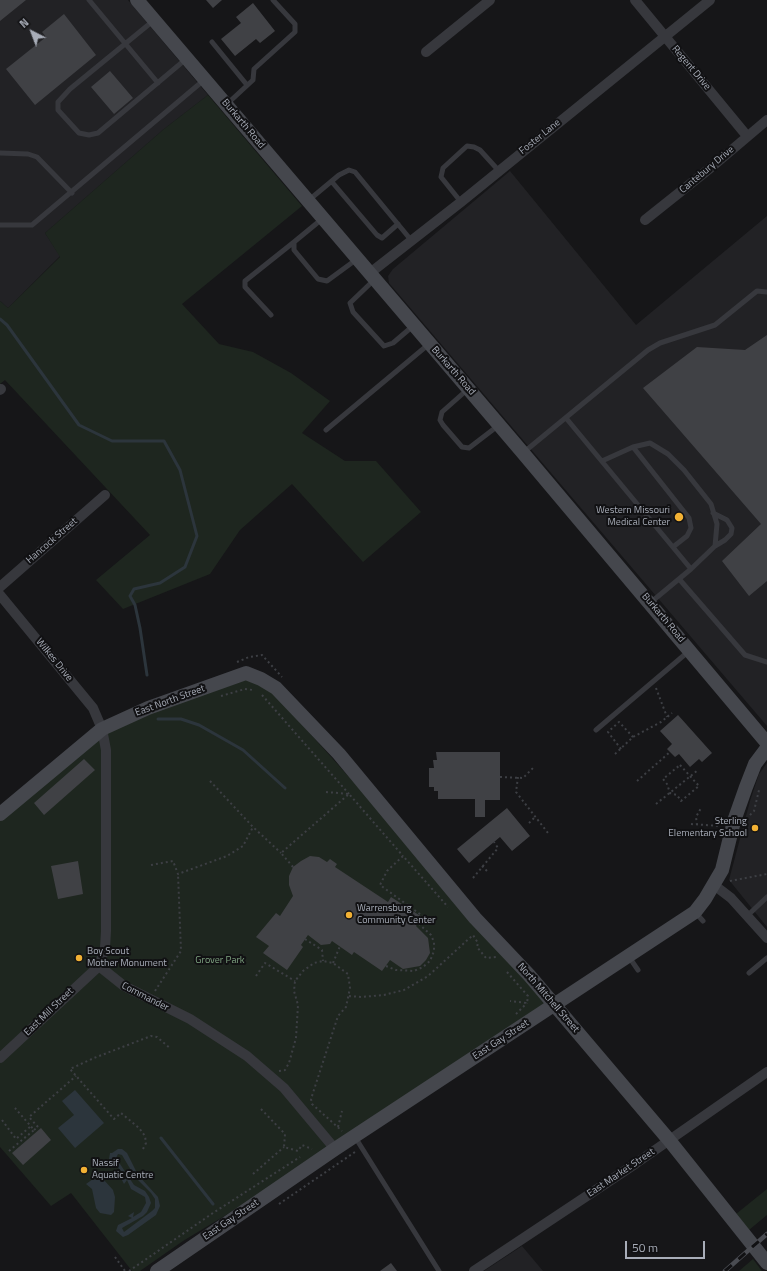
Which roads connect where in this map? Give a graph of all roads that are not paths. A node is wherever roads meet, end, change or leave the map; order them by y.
1 (90, 0) edge
2 (137, 0) edge
3 (273, 0) edge
4 (490, 0) edge
5 (635, 0) edge
6 (710, 0) edge
7 (154, 20) junction
8 (664, 36) junction
9 (212, 42) dead end
10 (125, 44) junction
11 (426, 52) dead end
12 (187, 59) junction
13 (205, 80) junction
14 (158, 83) junction
15 (247, 85) junction
16 (226, 105) junction
17 (767, 120) edge
18 (747, 136) junction
19 (0, 153) edge
20 (499, 171) junction
21 (332, 182) junction
22 (72, 193) junction
23 (308, 201) junction
24 (461, 202) junction
25 (323, 218) junction
26 (645, 220) dead end
27 (398, 224) junction
28 (0, 225) edge
29 (411, 240) junction
30 (294, 242) junction
31 (357, 259) junction
32 (372, 276) junction
33 (767, 292) edge
34 (271, 315) dead end
35 (414, 325) junction
36 (430, 343) junction
37 (468, 389) junction
38 (566, 418) junction
39 (500, 425) junction
40 (326, 430) dead end
41 (632, 447) junction
42 (523, 453) junction
43 (602, 461) junction
44 (105, 495) dead end
45 (713, 512) junction
46 (715, 546) junction
47 (673, 547) junction
48 (691, 569) junction
49 (680, 580) junction
50 (0, 587) edge
51 (0, 596) edge
52 (650, 603) junction
53 (690, 650) junction
54 (767, 662) edge
55 (102, 729) junction
56 (596, 730) dead end
57 (767, 743) edge
58 (767, 748) edge
59 (339, 754) joint
60 (0, 814) edge
61 (714, 885) junction
62 (767, 897) edge
63 (747, 916) junction
64 (767, 938) edge
65 (628, 956) junction
66 (767, 958) edge
67 (98, 966) junction
68 (638, 970) dead end
69 (749, 972) dead end
70 (554, 1005) junction
71 (0, 1058) edge
72 (767, 1072) edge
73 (355, 1136) junction
74 (669, 1140) junction
75 (335, 1149) junction
76 (767, 1263) edge
77 (157, 1271) edge
78 (440, 1271) edge
79 (474, 1271) edge

1 - 10 lane
2 - 7 main road, Burkarth Road
3 - 15 lane
4 - 11 street
5 - 8 street, Regent Drive
6 - 8 street, Foster Lane
7 - 10 lane
7 - 12 main road, Burkarth Road
8 - 18 street, Regent Drive
8 - 20 street, Foster Lane
9 - 15 lane
10 - 14 lane
10 - 14 lane
12 - 13 main road, Burkarth Road
12 - 14 lane
13 - 16 main road, Burkarth Road
13 - 22 lane
15 - 16 lane
16 - 23 main road, Burkarth Road
17 - 18 street, Cantebury Drive
18 - 26 street, Cantebury Drive
19 - 22 lane
20 - 24 street, Foster Lane
20 - 24 lane
21 - 23 lane
21 - 27 lane
21 - 27 lane
22 - 28 lane
23 - 25 main road, Burkarth Road
24 - 29 street, Foster Lane
25 - 30 lane
25 - 31 main road, Burkarth Road
27 - 29 lane
29 - 32 street, Foster Lane
30 - 31 lane
30 - 34 lane
31 - 32 main road, Burkarth Road
32 - 35 main road, Burkarth Road
32 - 35 lane
33 - 38 lane
35 - 36 main road, Burkarth Road
36 - 37 main road, Burkarth Road
36 - 40 lane
37 - 39 main road, Burkarth Road
37 - 39 lane
38 - 42 lane
38 - 43 lane
39 - 42 main road, Burkarth Road
41 - 43 lane
41 - 45 lane
41 - 47 lane
42 - 52 main road, Burkarth Road
43 - 47 lane
44 - 50 street, Hancock Street
45 - 46 lane
45 - 46 lane
46 - 48 lane
47 - 48 lane
48 - 49 lane
49 - 52 lane
49 - 54 lane
51 - 55 street, Wilkes Drive
52 - 53 main road, Burkarth Road
53 - 56 lane
53 - 57 main road, Burkarth Road
55 - 59 main road, East North Street
55 - 60 main road, East North Street
55 - 67 street
58 - 61 main road, East Gay Street
59 - 70 main road, North Mitchell Street
61 - 63 street
61 - 65 main road, East Gay Street
62 - 63 lane
63 - 64 street
65 - 68 lane
65 - 70 main road, East Gay Street
66 - 69 lane
67 - 71 street, East Mill Street
67 - 75 street, Commander
70 - 73 main road, East Gay Street
70 - 74 main road, North Mitchell Street
72 - 74 street, East Market Street
73 - 75 main road, East Gay Street
73 - 78 lane
74 - 76 main road, North Mitchell Street
74 - 79 street, East Market Street
75 - 77 main road, East Gay Street

